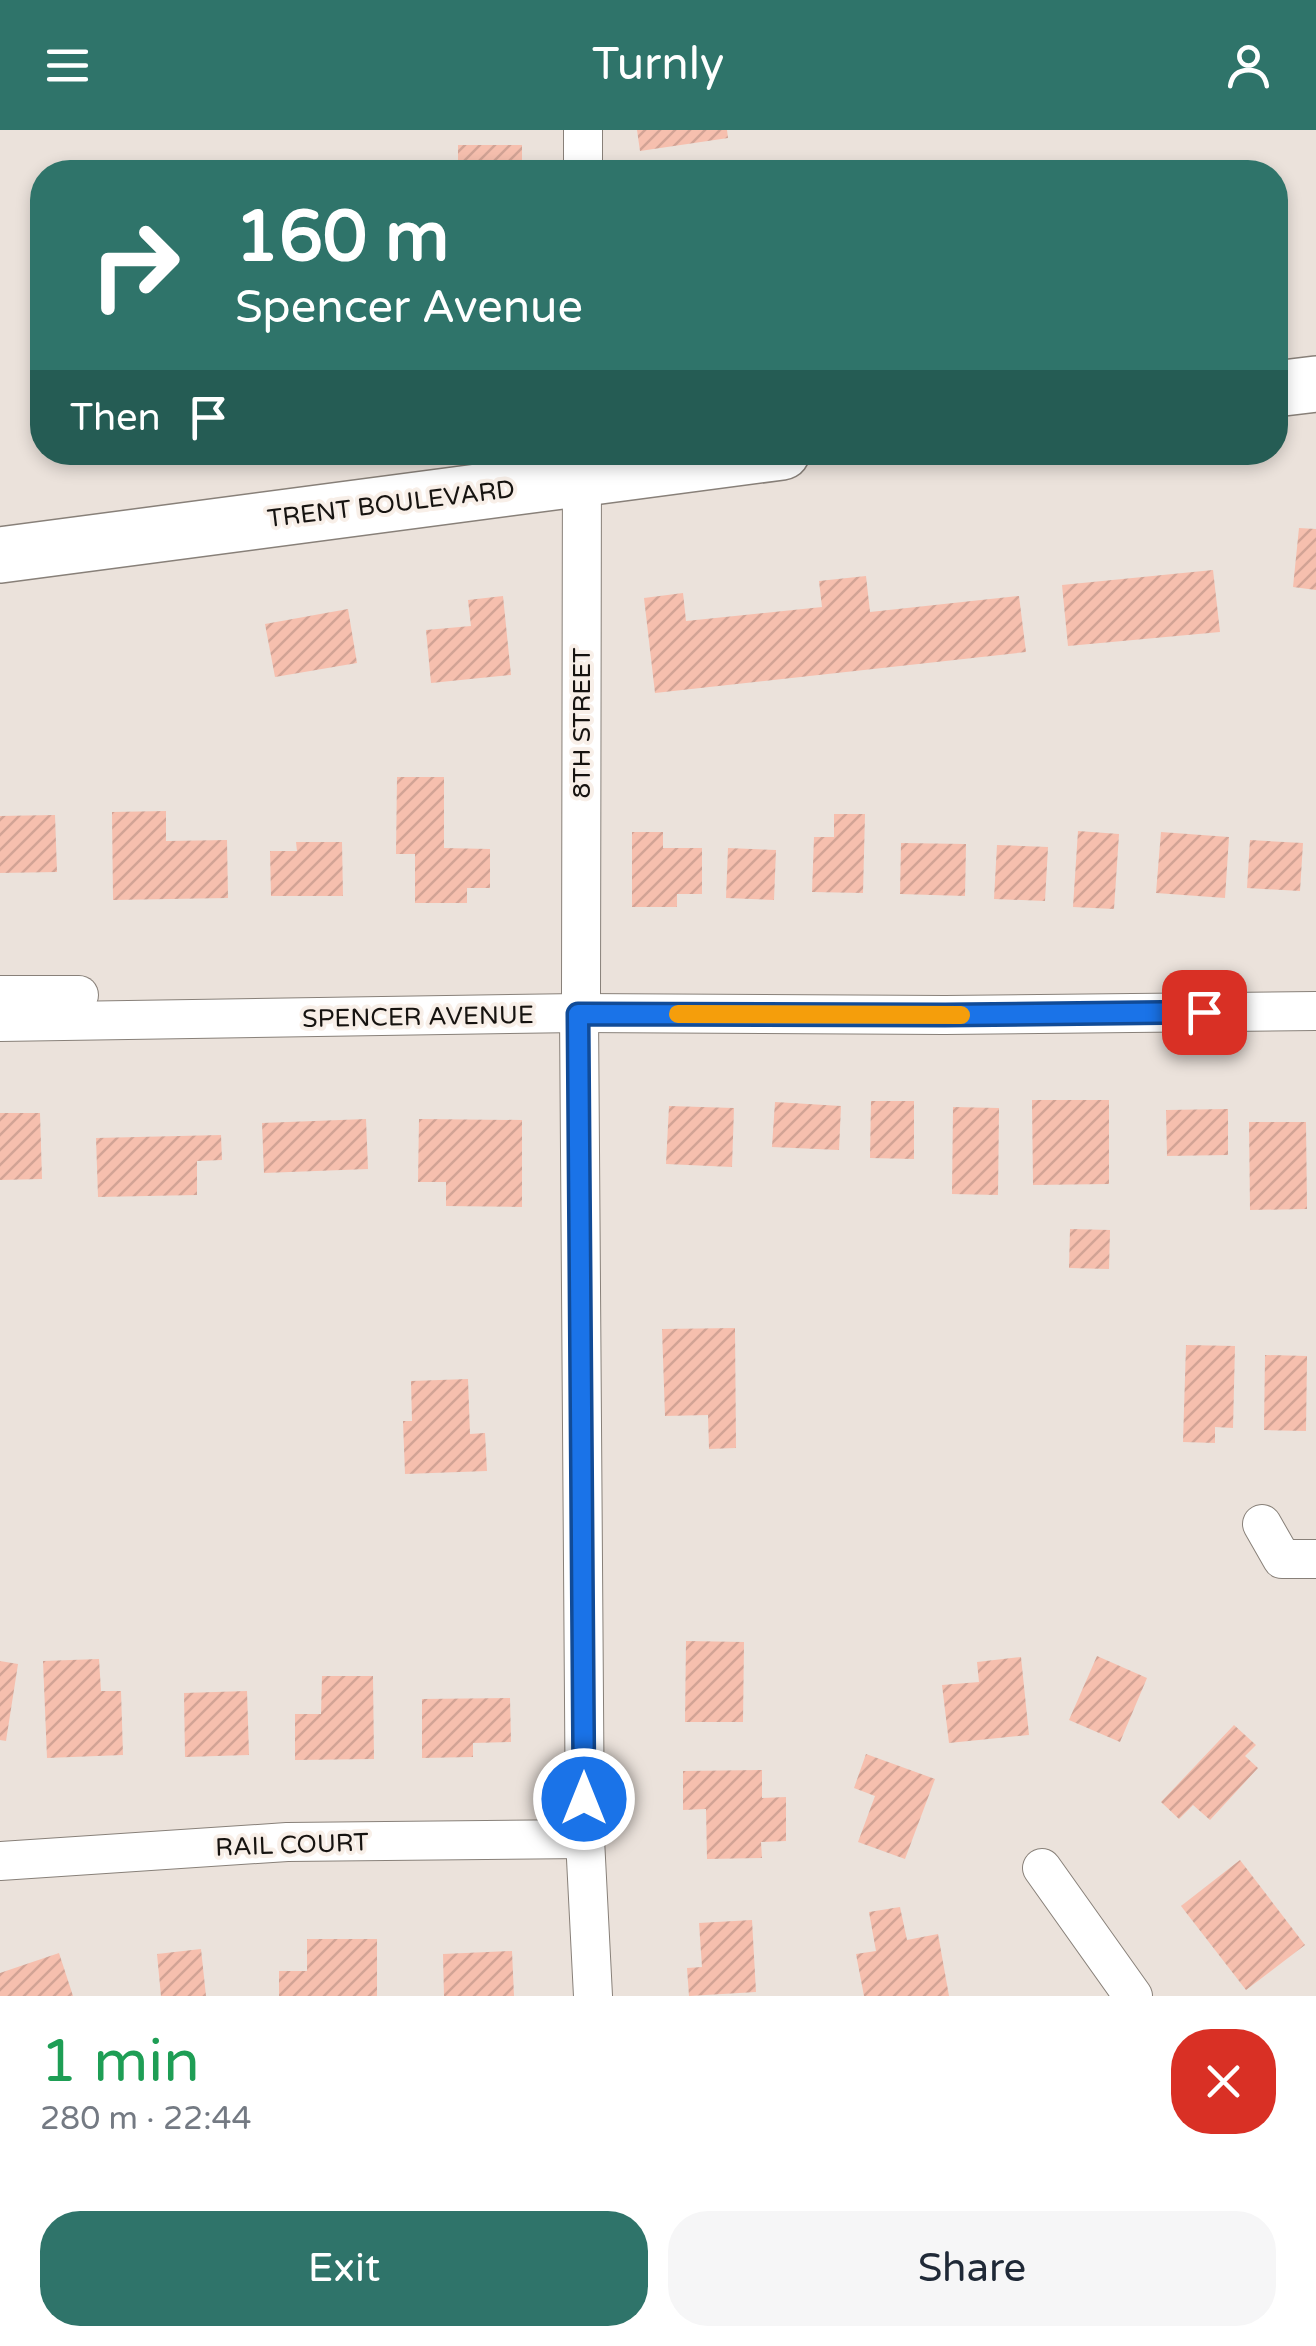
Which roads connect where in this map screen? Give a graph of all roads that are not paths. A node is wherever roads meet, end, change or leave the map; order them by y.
1 (583, 130) edge
2 (583, 160) edge
3 (1316, 384) edge
4 (1288, 387) edge
5 (1316, 409) edge
6 (1288, 410) edge
7 (582, 466) edge
8 (0, 555) edge
9 (1316, 992) edge
10 (0, 996) edge
11 (580, 1004) junction
12 (1316, 1011) edge
13 (0, 1022) edge
14 (1262, 1524) dead end
15 (1316, 1559) edge
16 (585, 1838) junction
17 (0, 1861) edge
18 (1042, 1868) dead end
19 (593, 1996) edge
20 (1133, 1996) edge

1 - 2 street
3 - 4 street
5 - 6 street
7 - 8 street, TRENT BOULEVARD
7 - 11 street, 8TH STREET
9 - 11 street, SPENCER AVENUE
10 - 11 street, SPENCER AVENUE
11 - 12 street, SPENCER AVENUE
11 - 13 street, SPENCER AVENUE
11 - 16 street, 8TH STREET
14 - 15 street
16 - 17 street, RAIL COURT
16 - 19 street, 8TH STREET
18 - 20 street

